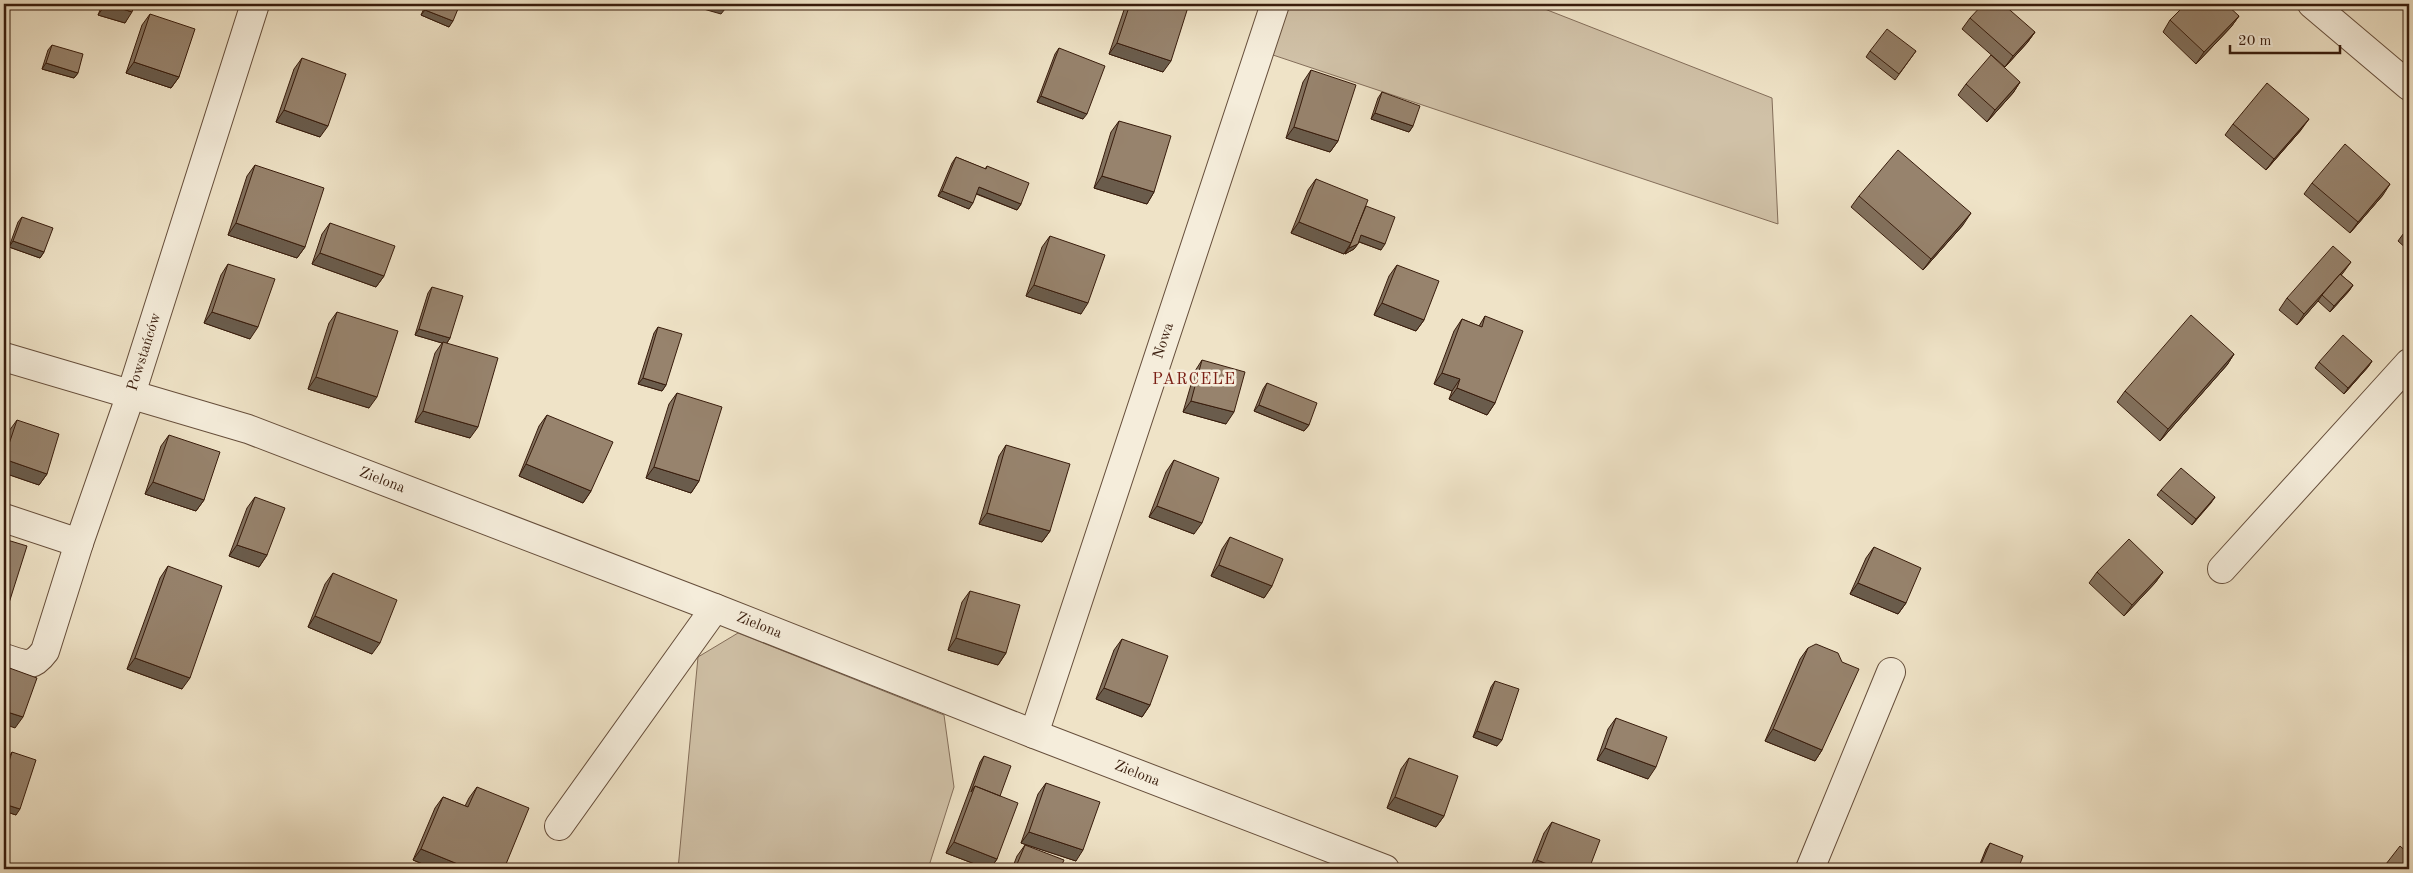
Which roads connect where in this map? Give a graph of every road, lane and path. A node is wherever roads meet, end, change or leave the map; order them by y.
1 (255, 4) edge
2 (1275, 4) edge
3 (2312, 4) edge
4 (2409, 86) edge
5 (4, 357) edge
6 (2409, 363) edge
7 (131, 394) junction
8 (4, 518) edge
9 (79, 543) junction
10 (2222, 568) dead end
11 (715, 608) junction
12 (4, 658) edge
13 (1892, 672) dead end
14 (1034, 734) junction
15 (559, 826) dead end
16 (1385, 869) edge
17 (1810, 869) edge

1 - 7 street, Powstańców
2 - 14 street, Nowa
3 - 4 street
5 - 7 street, Zielona
6 - 10 street
7 - 9 street, Powstańców
7 - 11 street, Zielona
8 - 9 street
9 - 12 street, Powstańców
11 - 14 street, Zielona
11 - 15 street
13 - 17 street
14 - 16 street, Zielona

